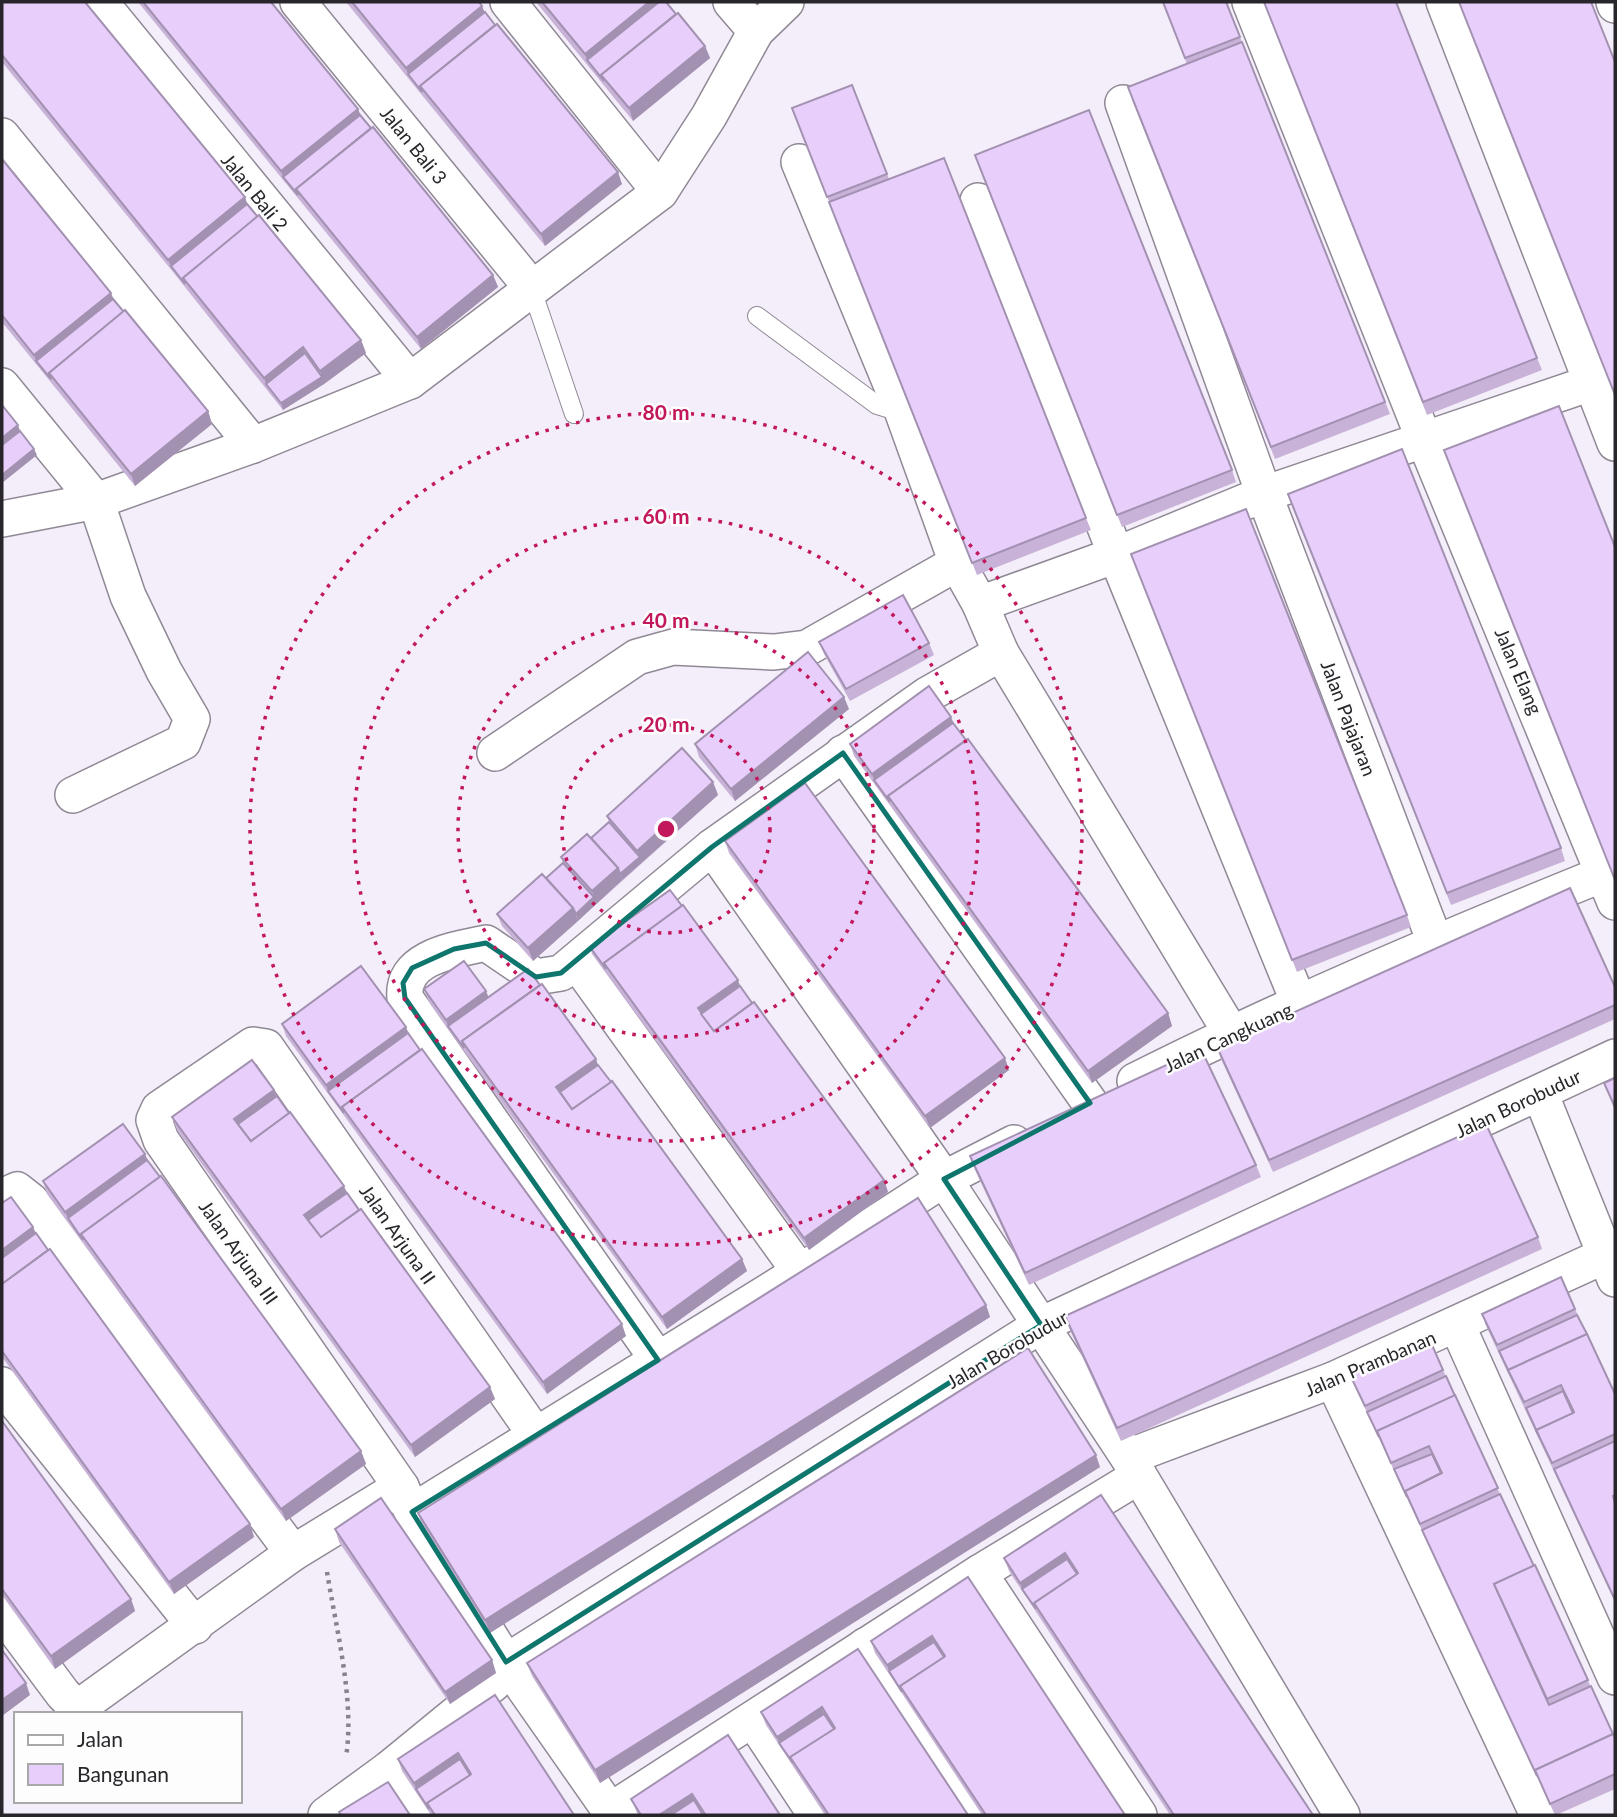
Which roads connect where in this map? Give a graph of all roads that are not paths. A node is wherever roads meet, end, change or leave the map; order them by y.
1 (100, 2) edge
2 (298, 2) edge
3 (508, 2) edge
4 (731, 2) edge
5 (786, 2) edge
6 (1250, 2) edge
7 (1444, 2) edge
8 (756, 31) junction
9 (1123, 103) dead end
10 (2, 135) edge
11 (799, 162) dead end
12 (660, 192) junction
13 (978, 201) dead end
14 (531, 288) junction
15 (757, 316) dead end
16 (410, 381) junction
17 (1591, 383) junction
18 (2, 386) edge
19 (903, 413) junction
20 (574, 414) dead end
21 (1424, 439) junction
22 (1615, 443) edge
23 (253, 445) junction
24 (1264, 494) junction
25 (96, 501) junction
26 (2, 519) edge
27 (1116, 555) junction
28 (957, 563) junction
29 (981, 604) junction
30 (1001, 653) junction
31 (495, 753) dead end
32 (843, 753) junction
33 (73, 794) dead end
34 (712, 847) junction
35 (1609, 888) edge
36 (1435, 942) junction
37 (576, 961) junction
38 (1299, 1003) junction
39 (1231, 1033) junction
40 (253, 1045) joint
41 (1615, 1057) edge
42 (1540, 1093) junction
43 (1065, 1116) junction
44 (944, 1179) junction
45 (2, 1197) edge
46 (1611, 1267) edge
47 (800, 1272) junction
48 (1041, 1325) junction
49 (1457, 1325) junction
50 (658, 1360) junction
51 (1333, 1380) junction
52 (2, 1385) edge
53 (535, 1434) junction
54 (1133, 1466) junction
55 (406, 1499) junction
56 (307, 1545) junction
57 (979, 1573) junction
58 (2, 1612) edge
59 (195, 1626) junction
60 (865, 1646) junction
61 (506, 1662) junction
62 (1615, 1677) edge
63 (754, 1721) junction
64 (389, 1769) junction
65 (612, 1813) edge
66 (326, 1815) edge
67 (419, 1815) edge
68 (816, 1815) edge
69 (978, 1815) edge
70 (1139, 1815) edge
71 (1342, 1815) edge
72 (1538, 1815) edge

1 - 16 street, Jalan Bali 2
2 - 14 street, Jalan Bali 3
3 - 12 street
4 - 8 street
5 - 8 street
6 - 21 street, Jalan Elang
7 - 17 street
8 - 12 street
9 - 24 street, Jalan Pajajaran
10 - 23 street
11 - 19 street
12 - 14 street
13 - 27 street
14 - 16 street
14 - 20 lane
15 - 19 lane
16 - 23 street
17 - 21 street
17 - 22 street
18 - 25 street
19 - 28 street
21 - 24 street
21 - 35 street, Jalan Elang
23 - 25 street
24 - 27 street
24 - 36 street, Jalan Pajajaran
25 - 26 street
25 - 33 street
27 - 29 street
27 - 38 street
28 - 29 street
28 - 31 street
29 - 30 street
30 - 32 street
30 - 39 street
32 - 34 street
32 - 43 street
34 - 37 street
34 - 44 street
35 - 36 street, Jalan Cangkuang
36 - 38 street, Jalan Cangkuang
37 - 47 street
37 - 50 street
38 - 39 street, Jalan Cangkuang
39 - 43 street, Jalan Cangkuang
40 - 53 street, Jalan Arjuna II
40 - 55 street, Jalan Arjuna III
41 - 42 street, Jalan Borobudur
42 - 46 street
42 - 48 street, Jalan Borobudur
43 - 44 street, Jalan Cangkuang
44 - 47 street, Jalan Cangkuang
44 - 48 street
45 - 56 street
46 - 49 street, Jalan Prambanan
47 - 50 street, Jalan Cangkuang
48 - 54 street
48 - 61 street, Jalan Borobudur
49 - 51 street, Jalan Prambanan
49 - 62 street
50 - 53 street, Jalan Cangkuang
51 - 54 street, Jalan Prambanan
51 - 72 street
52 - 59 street
53 - 55 street, Jalan Cangkuang
54 - 57 street, Jalan Prambanan
54 - 71 street
55 - 56 street, Jalan Cangkuang
55 - 61 street
56 - 59 street, Jalan Cangkuang
57 - 60 street, Jalan Prambanan
57 - 70 street
58 - 59 street, Jalan Cangkuang
60 - 63 street, Jalan Prambanan
60 - 69 street
61 - 64 street
61 - 65 street
63 - 65 street, Jalan Prambanan
63 - 68 street
64 - 66 street
64 - 67 street

